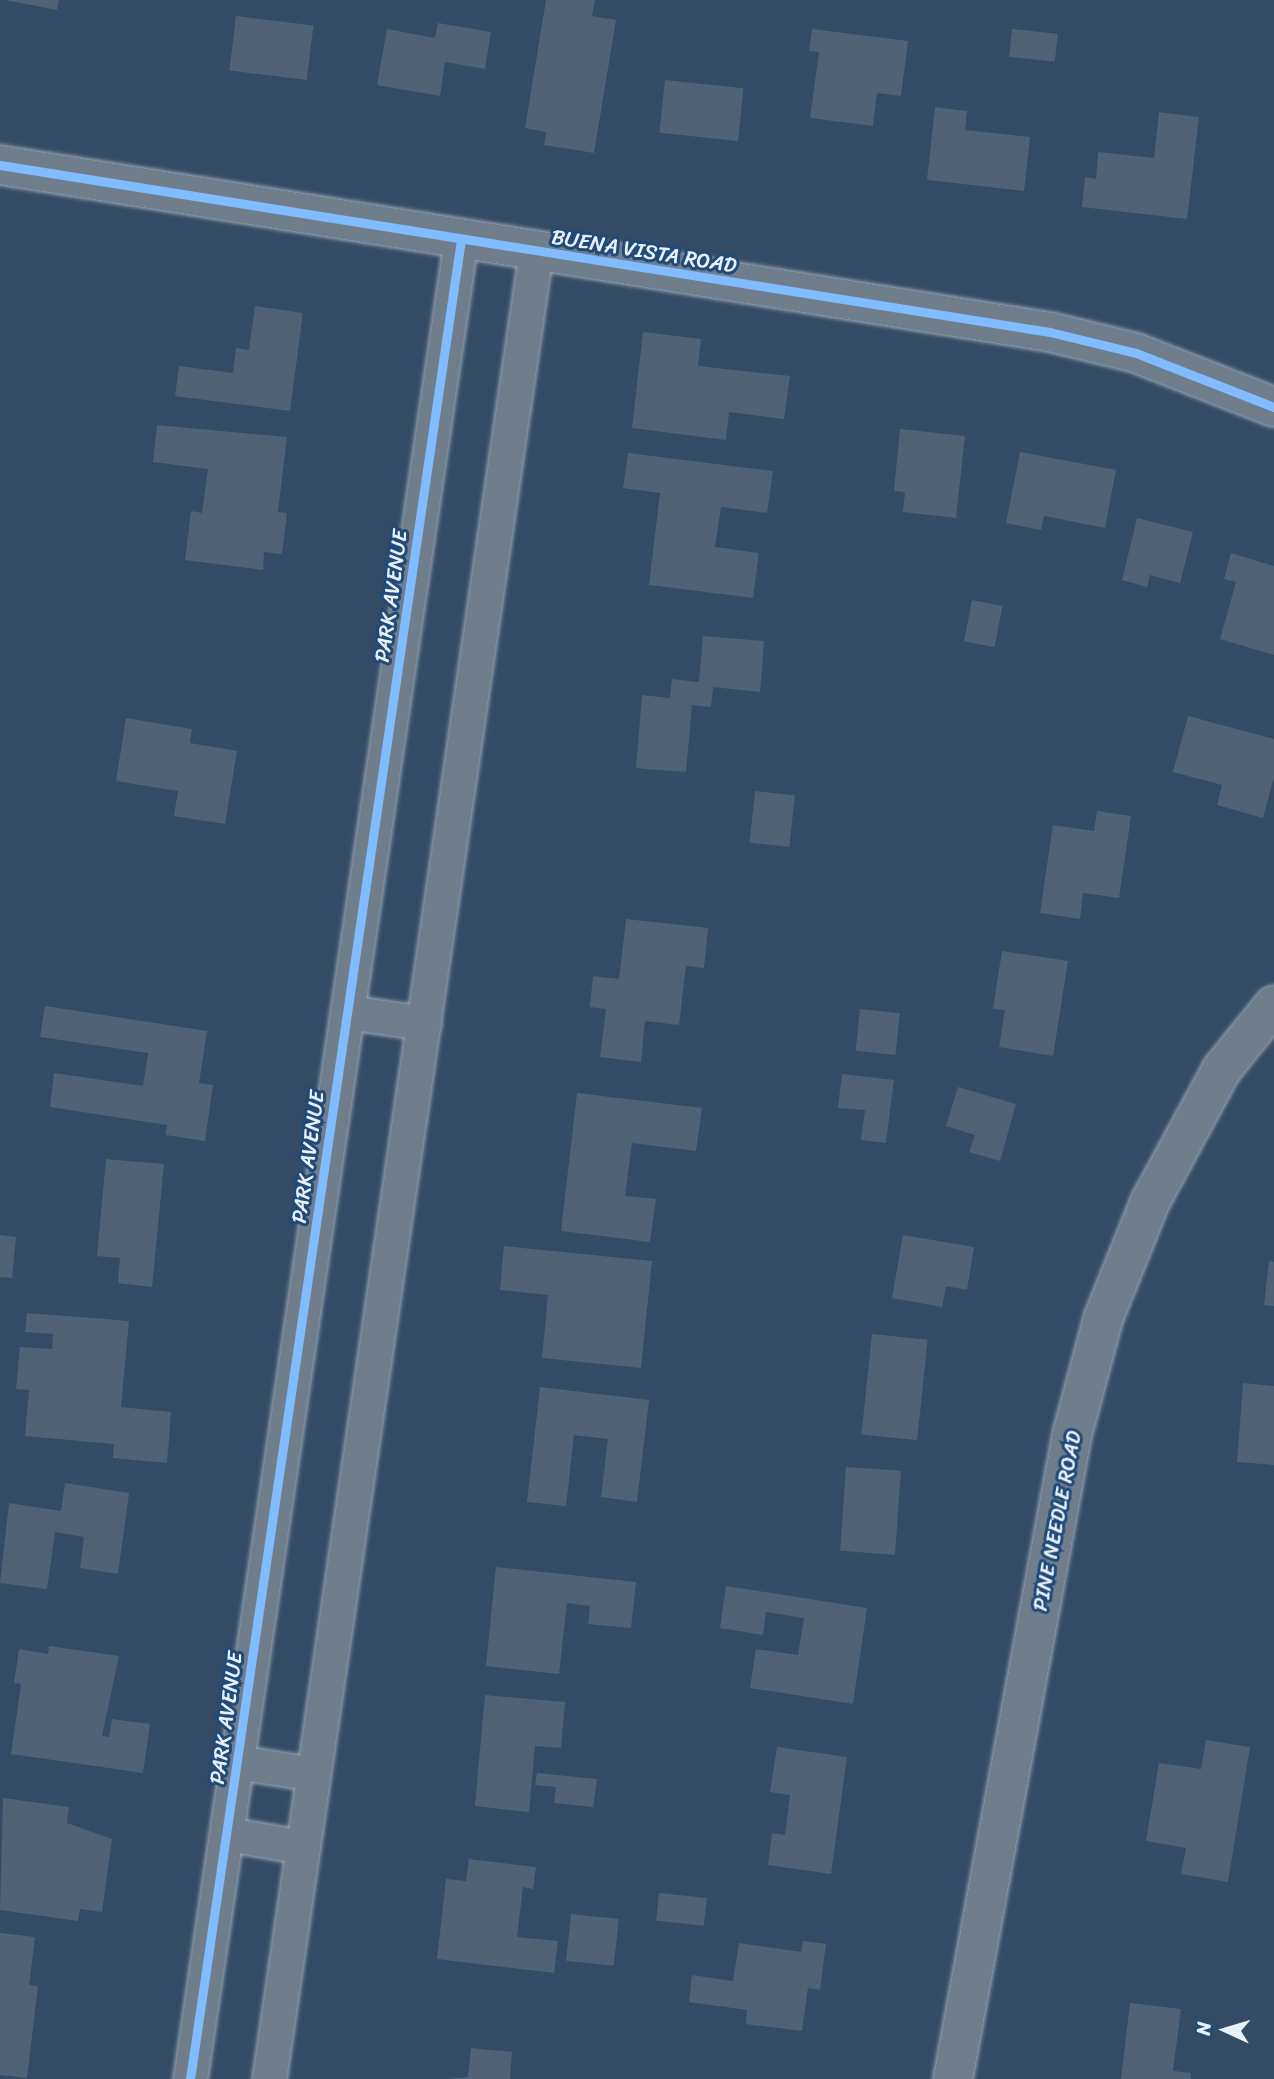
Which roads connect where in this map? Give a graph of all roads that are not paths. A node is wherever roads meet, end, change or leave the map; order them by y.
1 (0, 165) edge
2 (461, 240) junction
3 (536, 252) junction
4 (1274, 407) edge
5 (1274, 1005) edge
6 (347, 1012) junction
7 (424, 1023) junction
8 (237, 1762) junction
9 (313, 1774) junction
10 (227, 1834) junction
11 (303, 1847) junction
12 (190, 2079) edge
13 (269, 2079) edge
14 (953, 2079) edge

1 - 2 street, BUENA VISTA ROAD
2 - 3 street, BUENA VISTA ROAD
2 - 6 street, PARK AVENUE
3 - 4 street, BUENA VISTA ROAD
3 - 7 street
5 - 14 street, PINE NEEDLE ROAD
6 - 7 street
6 - 8 street, PARK AVENUE
7 - 9 street
8 - 9 street, PARK AVENUE
8 - 10 street, PARK AVENUE
9 - 11 street
10 - 11 street
10 - 12 street, PARK AVENUE
11 - 13 street

